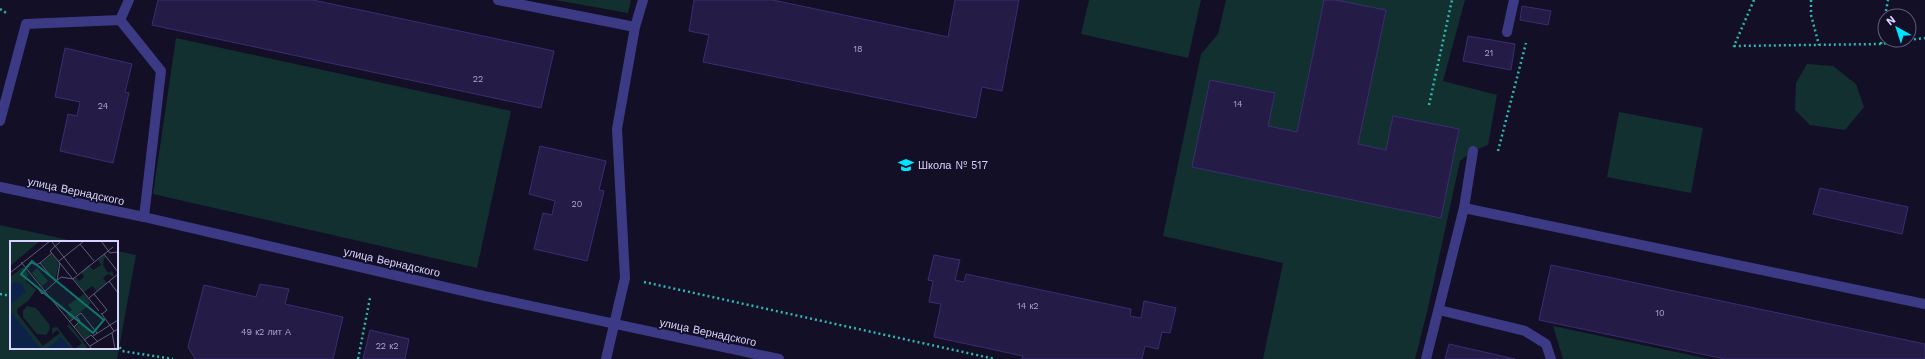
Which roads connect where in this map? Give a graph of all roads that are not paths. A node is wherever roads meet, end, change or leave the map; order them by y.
1 (129, 0) edge
2 (498, 0) edge
3 (643, 0) edge
4 (1514, 0) edge
5 (120, 20) junction
6 (635, 27) junction
7 (1508, 32) road end
8 (0, 121) edge
9 (1473, 151) dead end
10 (0, 187) edge
11 (1464, 208) junction
12 (144, 217) junction
13 (1925, 304) edge
14 (1439, 310) junction
15 (613, 323) junction
16 (606, 359) edge
17 (779, 359) edge
18 (1426, 359) edge
19 (1551, 359) edge

1 - 5 street
2 - 6 street
3 - 6 street
4 - 7 street
5 - 8 street
5 - 12 street
6 - 15 street
9 - 11 street
10 - 12 street, улица Вернадского
11 - 13 street
11 - 14 street
12 - 15 street, улица Вернадского
14 - 18 street
14 - 19 street
15 - 16 street
15 - 17 street, улица Вернадского

